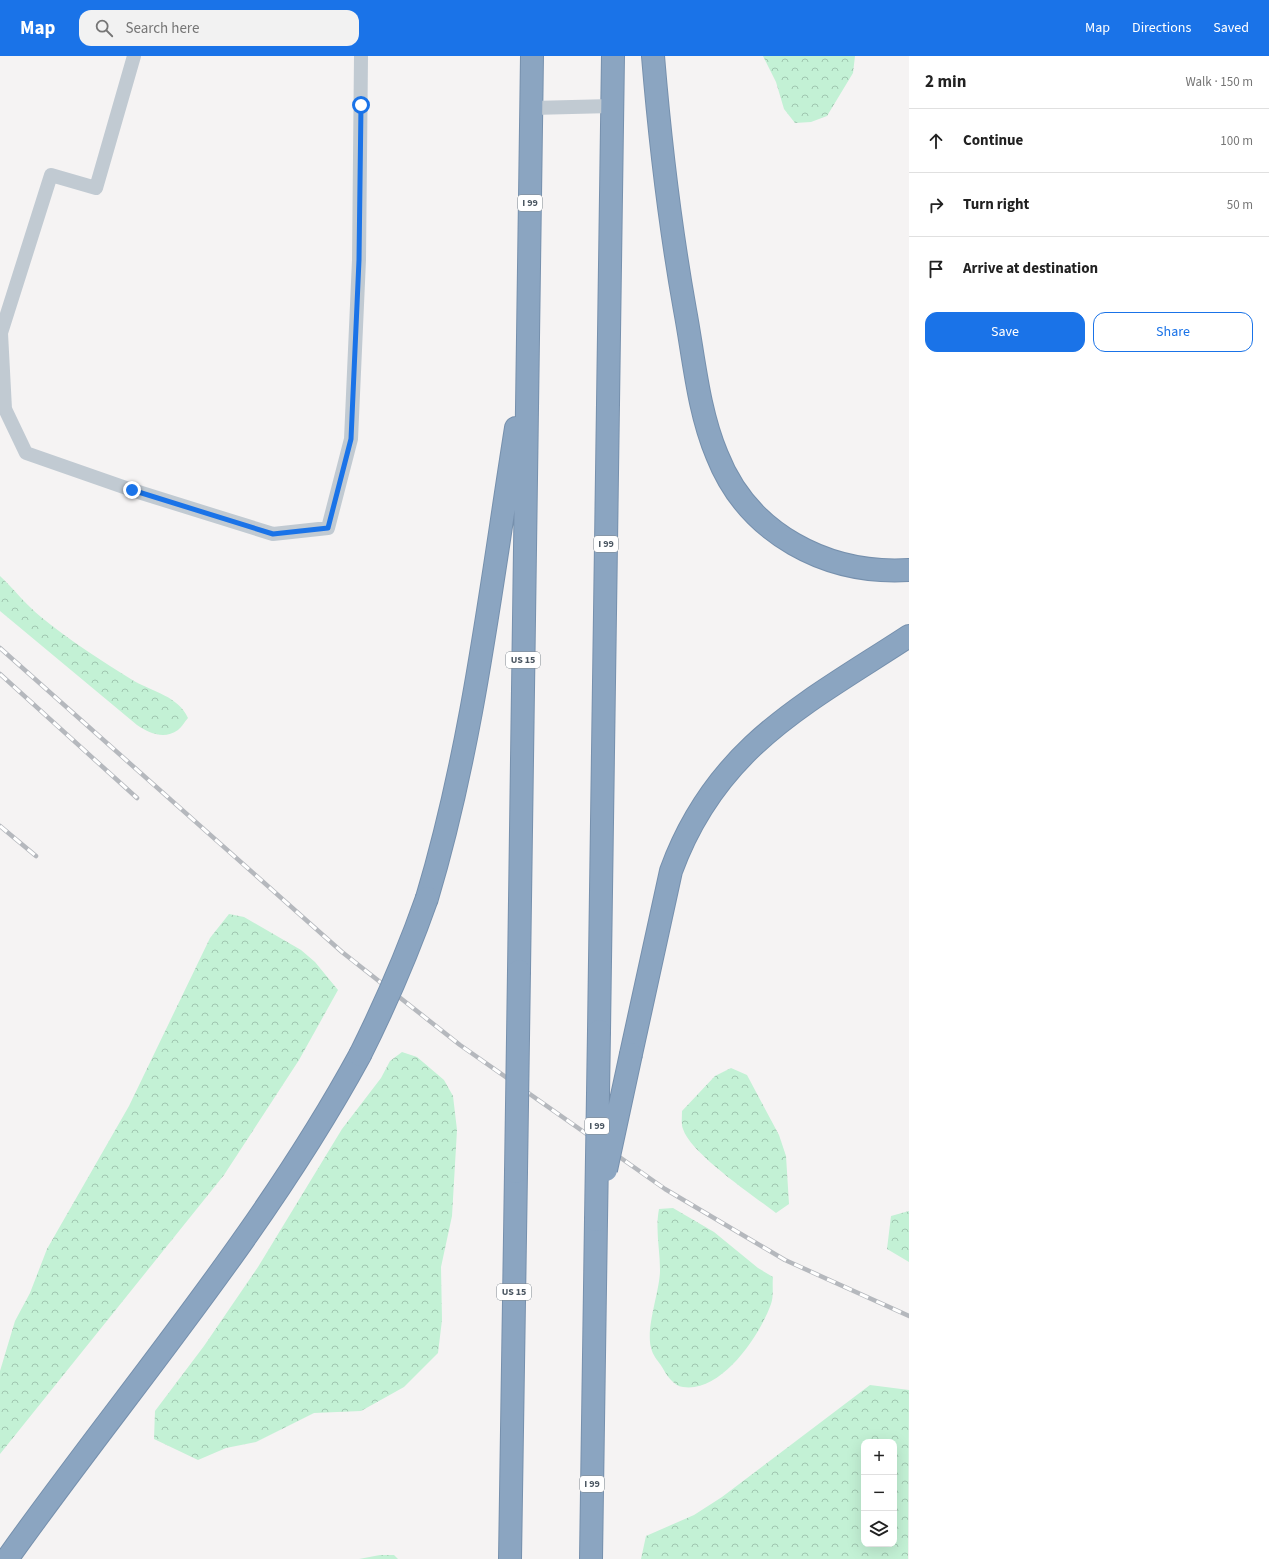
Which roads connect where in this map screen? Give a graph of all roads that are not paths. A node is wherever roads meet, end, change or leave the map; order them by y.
1 (134, 56) edge
2 (361, 56) edge
3 (532, 56) edge
4 (613, 56) edge
5 (654, 56) edge
6 (612, 106) junction
7 (532, 108) junction
8 (528, 349) junction
9 (909, 570) edge
10 (909, 636) edge
11 (596, 1220) junction
12 (7, 1559) edge
13 (510, 1559) edge
14 (591, 1559) edge

1 - 2 lane
3 - 7 highway, I 99
4 - 6 highway, I 99
5 - 9 highway
6 - 7 lane
6 - 11 highway, I 99, bridge
7 - 8 highway, I 99
8 - 12 highway, bridge
8 - 13 highway, US 15, bridge
10 - 11 highway, bridge
11 - 14 highway, I 99

